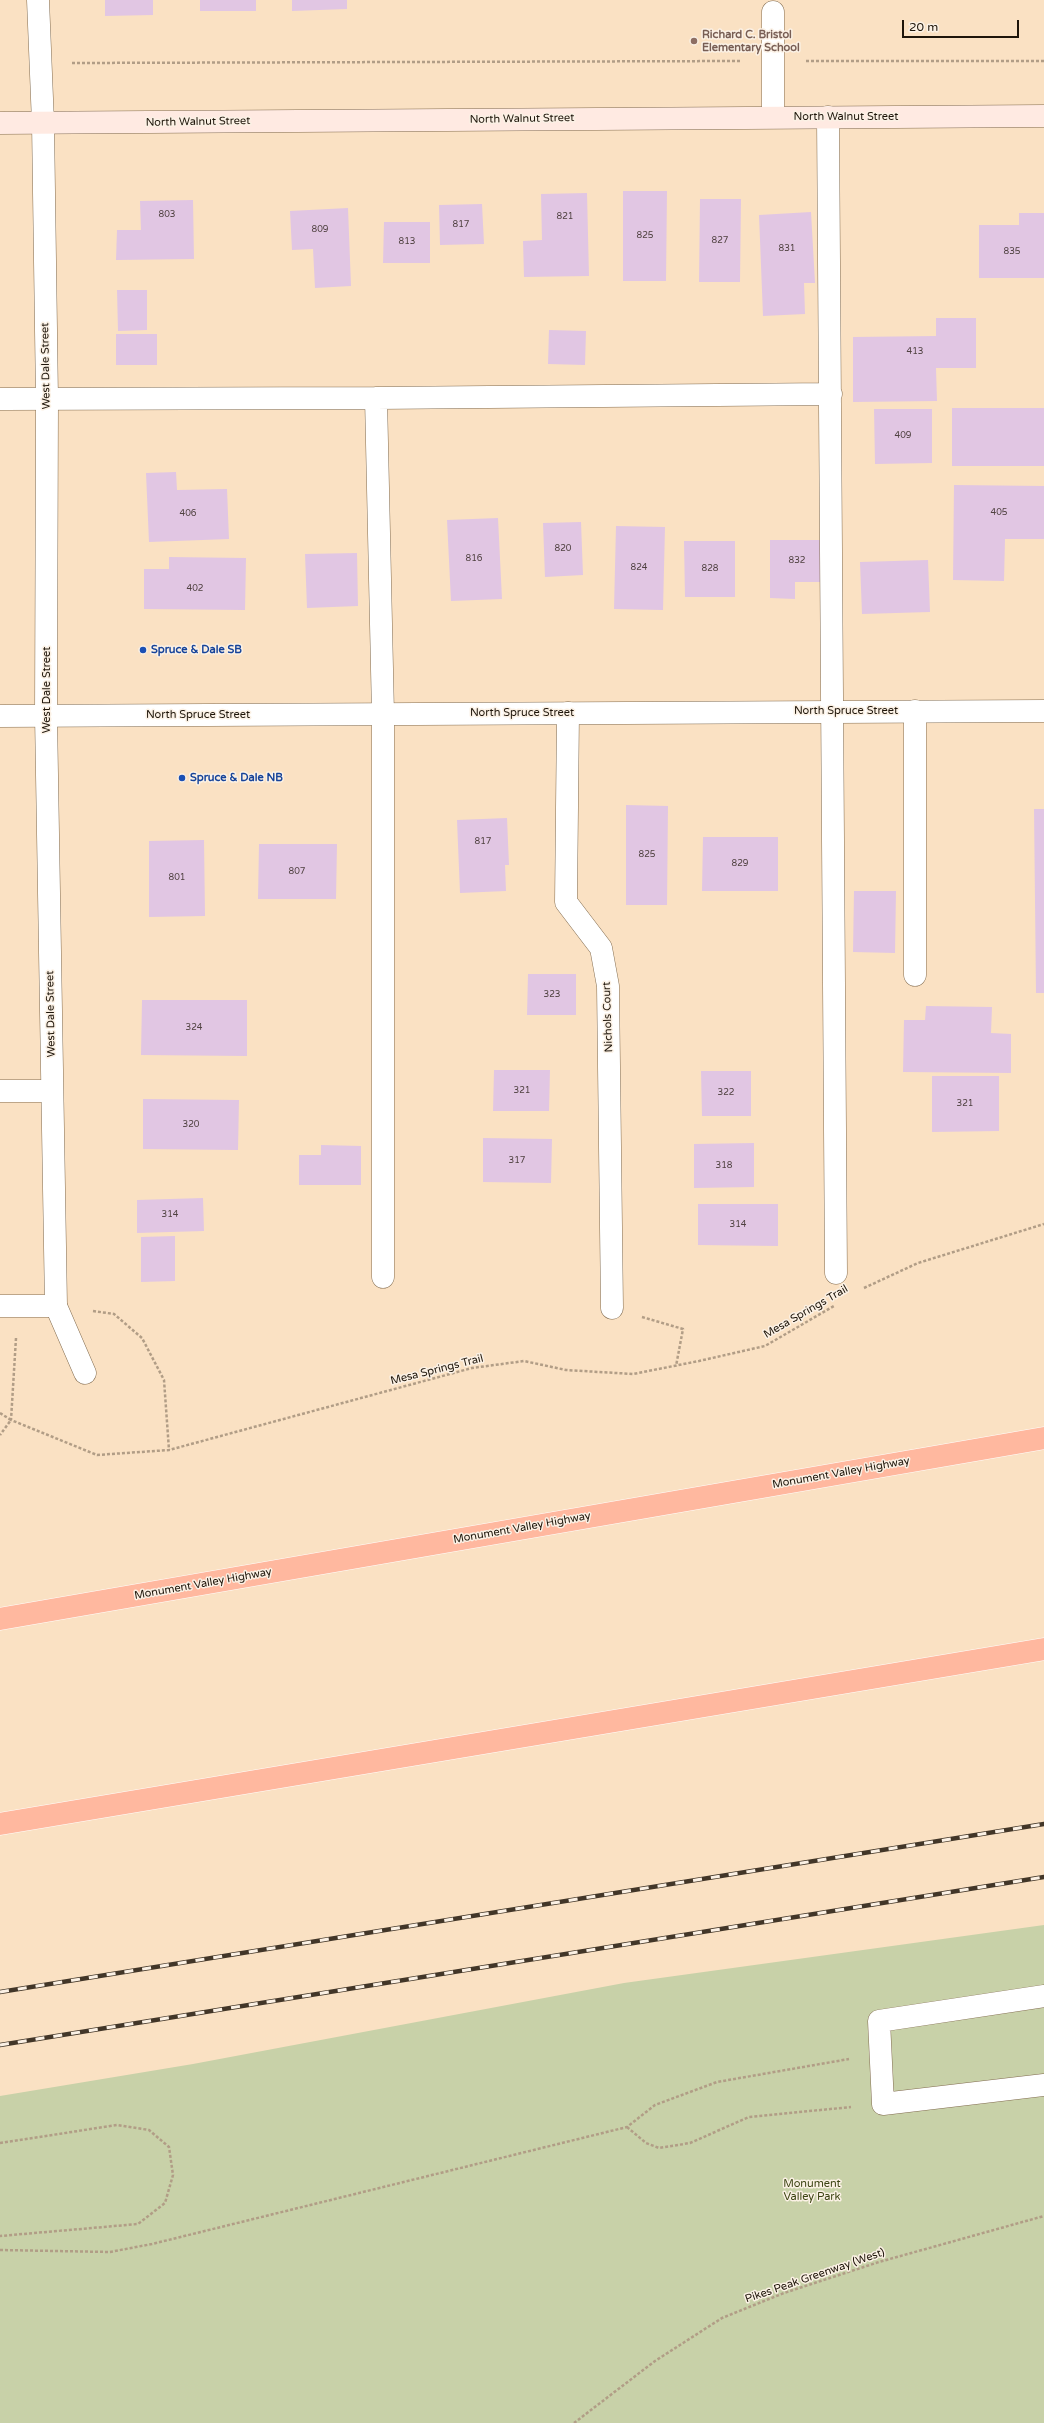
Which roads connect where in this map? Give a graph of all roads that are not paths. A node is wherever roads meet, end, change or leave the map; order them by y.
1 (38, 0) edge
2 (773, 12) dead end
3 (1044, 116) edge
4 (773, 117) junction
5 (828, 117) junction
6 (0, 123) edge
7 (43, 123) junction
8 (831, 394) junction
9 (47, 398) junction
10 (376, 398) junction
11 (0, 399) edge
12 (833, 711) junction
13 (915, 711) junction
14 (1044, 711) edge
15 (568, 713) junction
16 (383, 714) junction
17 (0, 716) edge
18 (46, 716) junction
19 (915, 975) dead end
20 (0, 1091) edge
21 (52, 1091) junction
22 (836, 1274) dead end
23 (383, 1277) dead end
24 (0, 1306) edge
25 (56, 1306) junction
26 (612, 1308) road end
27 (85, 1373) dead end
28 (1044, 1428) edge
29 (1044, 1438) edge
30 (955, 1453) junction
31 (0, 1619) edge
32 (1044, 1649) edge
33 (0, 1824) edge
34 (1044, 1996) edge
35 (1044, 2085) edge

1 - 7 street, West Dale Street
2 - 4 street
3 - 5 main road, North Walnut Street
4 - 5 main road, North Walnut Street
4 - 7 main road, North Walnut Street
5 - 8 street
6 - 7 main road, North Walnut Street
7 - 9 street, West Dale Street
8 - 10 street
8 - 12 street
9 - 10 street
9 - 11 street
9 - 18 street, West Dale Street
10 - 16 street
12 - 13 street, North Spruce Street
12 - 15 street, North Spruce Street
12 - 22 street
13 - 14 street, North Spruce Street
13 - 19 street
15 - 16 street, North Spruce Street
15 - 26 street, Nichols Court
16 - 18 street, North Spruce Street
16 - 23 street
17 - 18 street, North Spruce Street
18 - 21 street, West Dale Street
20 - 21 street
21 - 25 street, West Dale Street
24 - 25 street
25 - 27 street, West Dale Street
28 - 30 highway
29 - 30 highway, Monument Valley Highway
30 - 31 highway, Monument Valley Highway
32 - 33 highway
34 - 35 street

